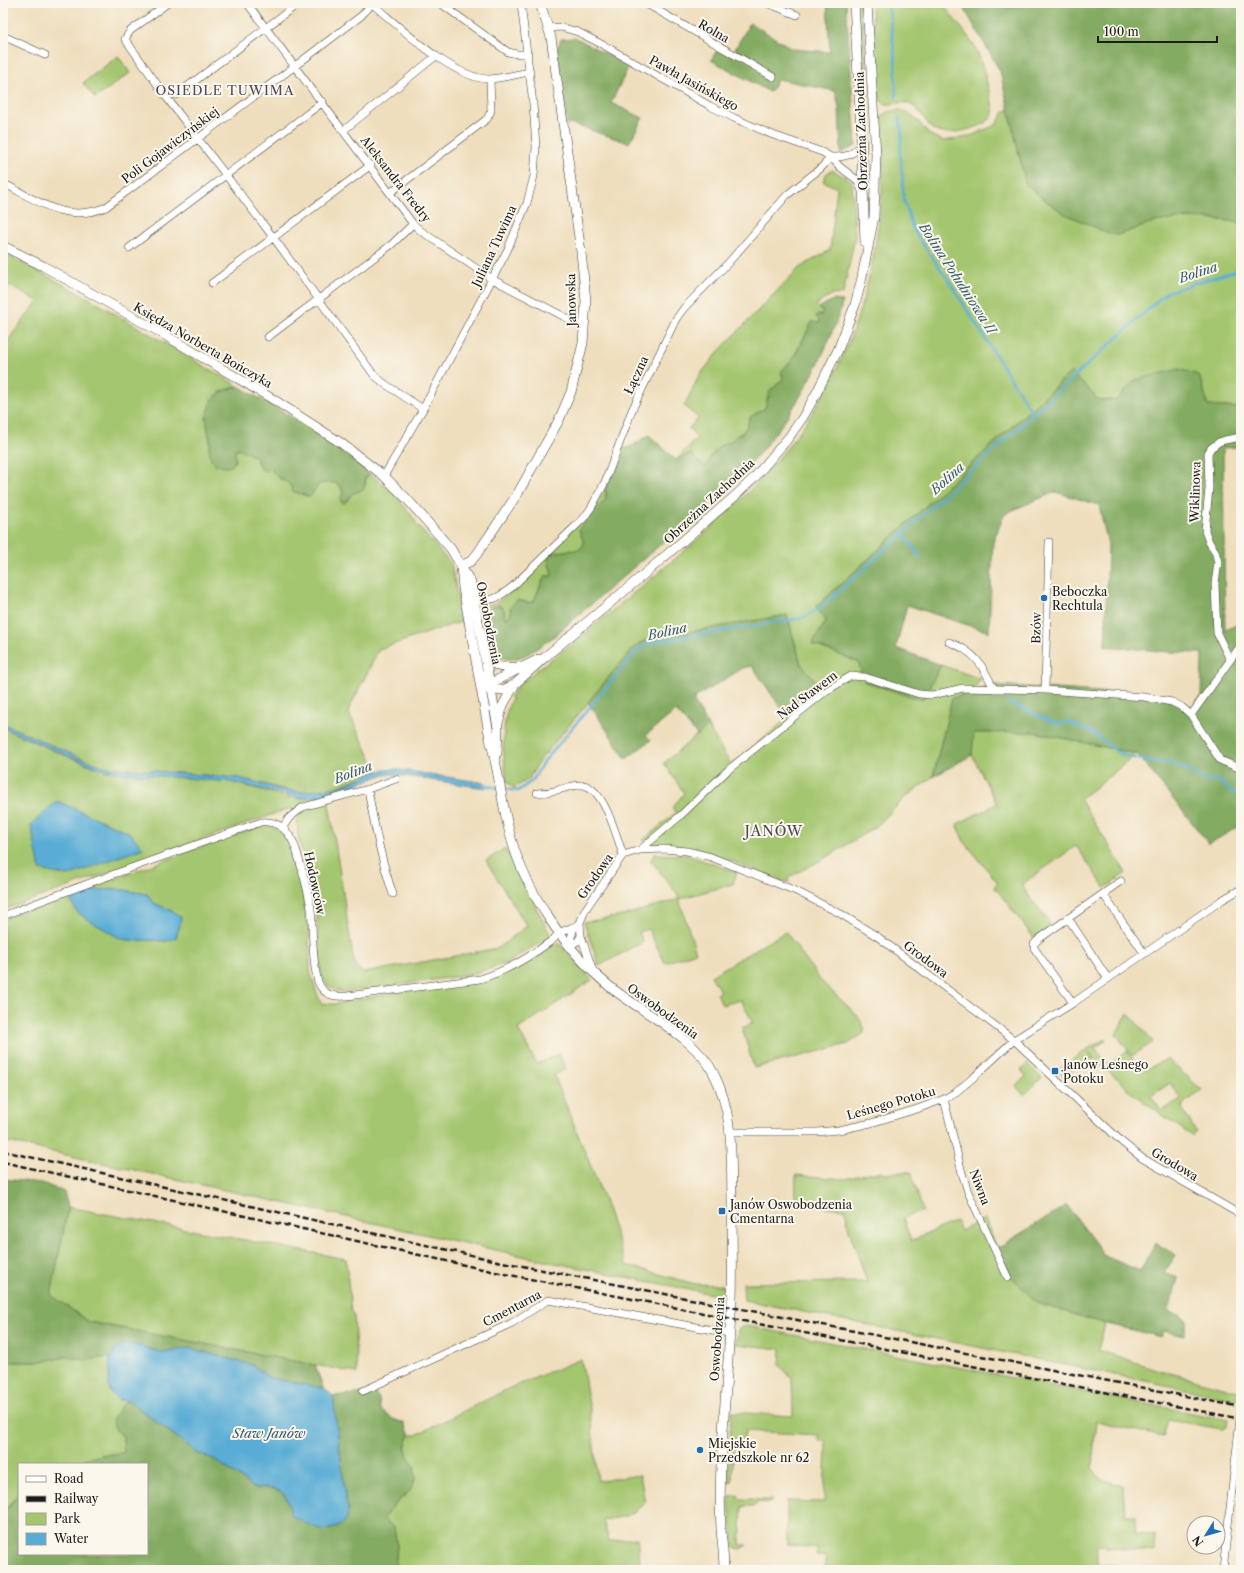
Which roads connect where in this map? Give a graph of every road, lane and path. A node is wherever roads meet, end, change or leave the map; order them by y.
1 (168, 3) edge
2 (247, 3) edge
3 (299, 3) edge
4 (371, 3) edge
5 (440, 3) edge
6 (530, 3) edge
7 (540, 3) edge
8 (645, 3) edge
9 (768, 3) edge
10 (854, 3) edge
11 (867, 3) edge
12 (522, 5) edge
13 (797, 15) dead end
14 (266, 28) junction
15 (549, 28) junction
16 (3, 36) edge
17 (528, 54) junction
18 (45, 55) dead end
19 (436, 56) junction
20 (295, 66) junction
21 (530, 72) junction
22 (773, 76) dead end
23 (490, 79) junction
24 (176, 95) dead end
25 (323, 102) junction
26 (344, 130) junction
27 (198, 138) junction
28 (862, 144) junction
29 (831, 157) junction
30 (371, 165) junction
31 (226, 175) junction
32 (3, 184) edge
33 (390, 192) junction
34 (863, 193) junction
35 (413, 224) junction
36 (273, 237) junction
37 (3, 246) edge
38 (129, 248) dead end
39 (866, 258) junction
40 (492, 279) junction
41 (212, 284) dead end
42 (319, 300) junction
43 (584, 327) junction
44 (268, 337) dead end
45 (423, 409) junction
46 (1241, 437) edge
47 (384, 476) junction
48 (1049, 542) dead end
49 (461, 566) junction
50 (474, 599) junction
51 (949, 642) dead end
52 (1241, 645) edge
53 (484, 652) junction
54 (545, 657) junction
55 (1230, 660) junction
56 (522, 667) junction
57 (478, 670) junction
58 (515, 684) junction
59 (490, 686) junction
60 (994, 689) junction
61 (1045, 690) junction
62 (483, 700) junction
63 (1191, 715) junction
64 (498, 728) junction
65 (497, 763) junction
66 (1241, 769) edge
67 (396, 778) dead end
68 (368, 789) junction
69 (537, 793) dead end
70 (283, 827) junction
71 (640, 850) junction
72 (624, 855) junction
73 (1121, 881) dead end
74 (1241, 889) edge
75 (393, 894) dead end
76 (1103, 894) junction
77 (3, 916) edge
78 (1068, 918) junction
79 (577, 925) junction
80 (560, 932) junction
81 (581, 936) junction
82 (569, 944) junction
83 (1144, 953) junction
84 (593, 971) junction
85 (1108, 979) junction
86 (1073, 1003) junction
87 (1014, 1040) junction
88 (944, 1099) junction
89 (730, 1132) junction
90 (1241, 1215) edge
91 (1008, 1278) dead end
92 (729, 1333) junction
93 (363, 1391) dead end
94 (1241, 1410) edge
95 (724, 1570) edge
96 (1223, 1570) edge

1 - 27 street
2 - 14 street, Aleksandra Fredry
3 - 14 street
4 - 19 street
4 - 20 street, Poli Gojawiczyńskiej
5 - 17 street
6 - 12 street
7 - 15 street, Janowska
8 - 22 street, Rolna
9 - 13 street
10 - 28 street, Obrzeżna Zachodnia
11 - 39 street, Obrzeżna Zachodnia
12 - 17 street, Juliana Tuwima
14 - 20 street, Aleksandra Fredry
14 - 24 street
15 - 29 street, Pawła Jasińskiego
15 - 43 street, Janowska
16 - 18 street
17 - 21 street, Juliana Tuwima
19 - 23 street
19 - 26 street
20 - 25 street, Aleksandra Fredry
20 - 27 street, Poli Gojawiczyńskiej
21 - 23 street
21 - 40 street, Juliana Tuwima
23 - 33 street
25 - 26 street, Aleksandra Fredry
25 - 31 street
26 - 30 street, Aleksandra Fredry
27 - 31 street
27 - 32 street, Poli Gojawiczyńskiej
28 - 29 street
28 - 34 street, Obrzeżna Zachodnia
29 - 34 street, Pawła Jasińskiego
29 - 50 street, Łączna
30 - 33 street, Aleksandra Fredry
30 - 36 street
31 - 36 street
31 - 38 street
33 - 35 street, Aleksandra Fredry
34 - 39 street, Obrzeżna Zachodnia
35 - 40 street, Aleksandra Fredry
35 - 42 street
36 - 41 street
36 - 42 street
37 - 47 street, Księdza Norberta Bończyka
39 - 54 street, Obrzeżna Zachodnia
40 - 43 street, Aleksandra Fredry
40 - 45 street, Juliana Tuwima
42 - 44 street
42 - 45 street
43 - 49 street, Janowska
45 - 47 street, Juliana Tuwima
46 - 55 street, Wiklinowa
47 - 49 street, Oswobodzenia
48 - 61 street, Bzów
49 - 50 street, Oswobodzenia
49 - 57 street, Oswobodzenia
50 - 53 street, Oswobodzenia
51 - 60 street
52 - 55 street
53 - 56 street, Obrzeżna Zachodnia
53 - 59 street, Oswobodzenia
54 - 56 street, Obrzeżna Zachodnia
54 - 58 street, Obrzeżna Zachodnia
55 - 63 street
56 - 59 street, Obrzeżna Zachodnia
57 - 59 street, Oswobodzenia
57 - 62 street, Oswobodzenia
58 - 59 street
58 - 64 street, Oswobodzenia
59 - 62 street
59 - 64 street, Oswobodzenia
60 - 61 street, Nad Stawem
60 - 71 street, Nad Stawem
61 - 63 street, Nad Stawem
62 - 65 street, Oswobodzenia
63 - 66 street, Nad Stawem
64 - 65 street, Oswobodzenia
65 - 80 street, Oswobodzenia
67 - 68 street
68 - 70 street
68 - 75 street
69 - 72 street
70 - 77 street
70 - 80 street, Hodowców
71 - 72 street, Grodowa
71 - 87 street, Grodowa
72 - 79 street, Grodowa
73 - 76 street
74 - 83 street, Leśnego Potoku
76 - 78 street
76 - 83 street
78 - 85 street
78 - 86 street
79 - 80 street
79 - 81 street, Grodowa
79 - 82 street, Grodowa
80 - 82 street, Oswobodzenia
81 - 82 street
81 - 84 street, Grodowa
82 - 84 street, Oswobodzenia
83 - 85 street, Leśnego Potoku
84 - 89 street, Oswobodzenia
85 - 86 street, Leśnego Potoku
86 - 87 street, Leśnego Potoku
87 - 88 street, Leśnego Potoku
87 - 90 street, Grodowa
88 - 89 street, Leśnego Potoku
88 - 91 street, Niwna
89 - 92 street, Oswobodzenia
92 - 93 street, Cmentarna
92 - 95 street, Oswobodzenia
94 - 96 street

